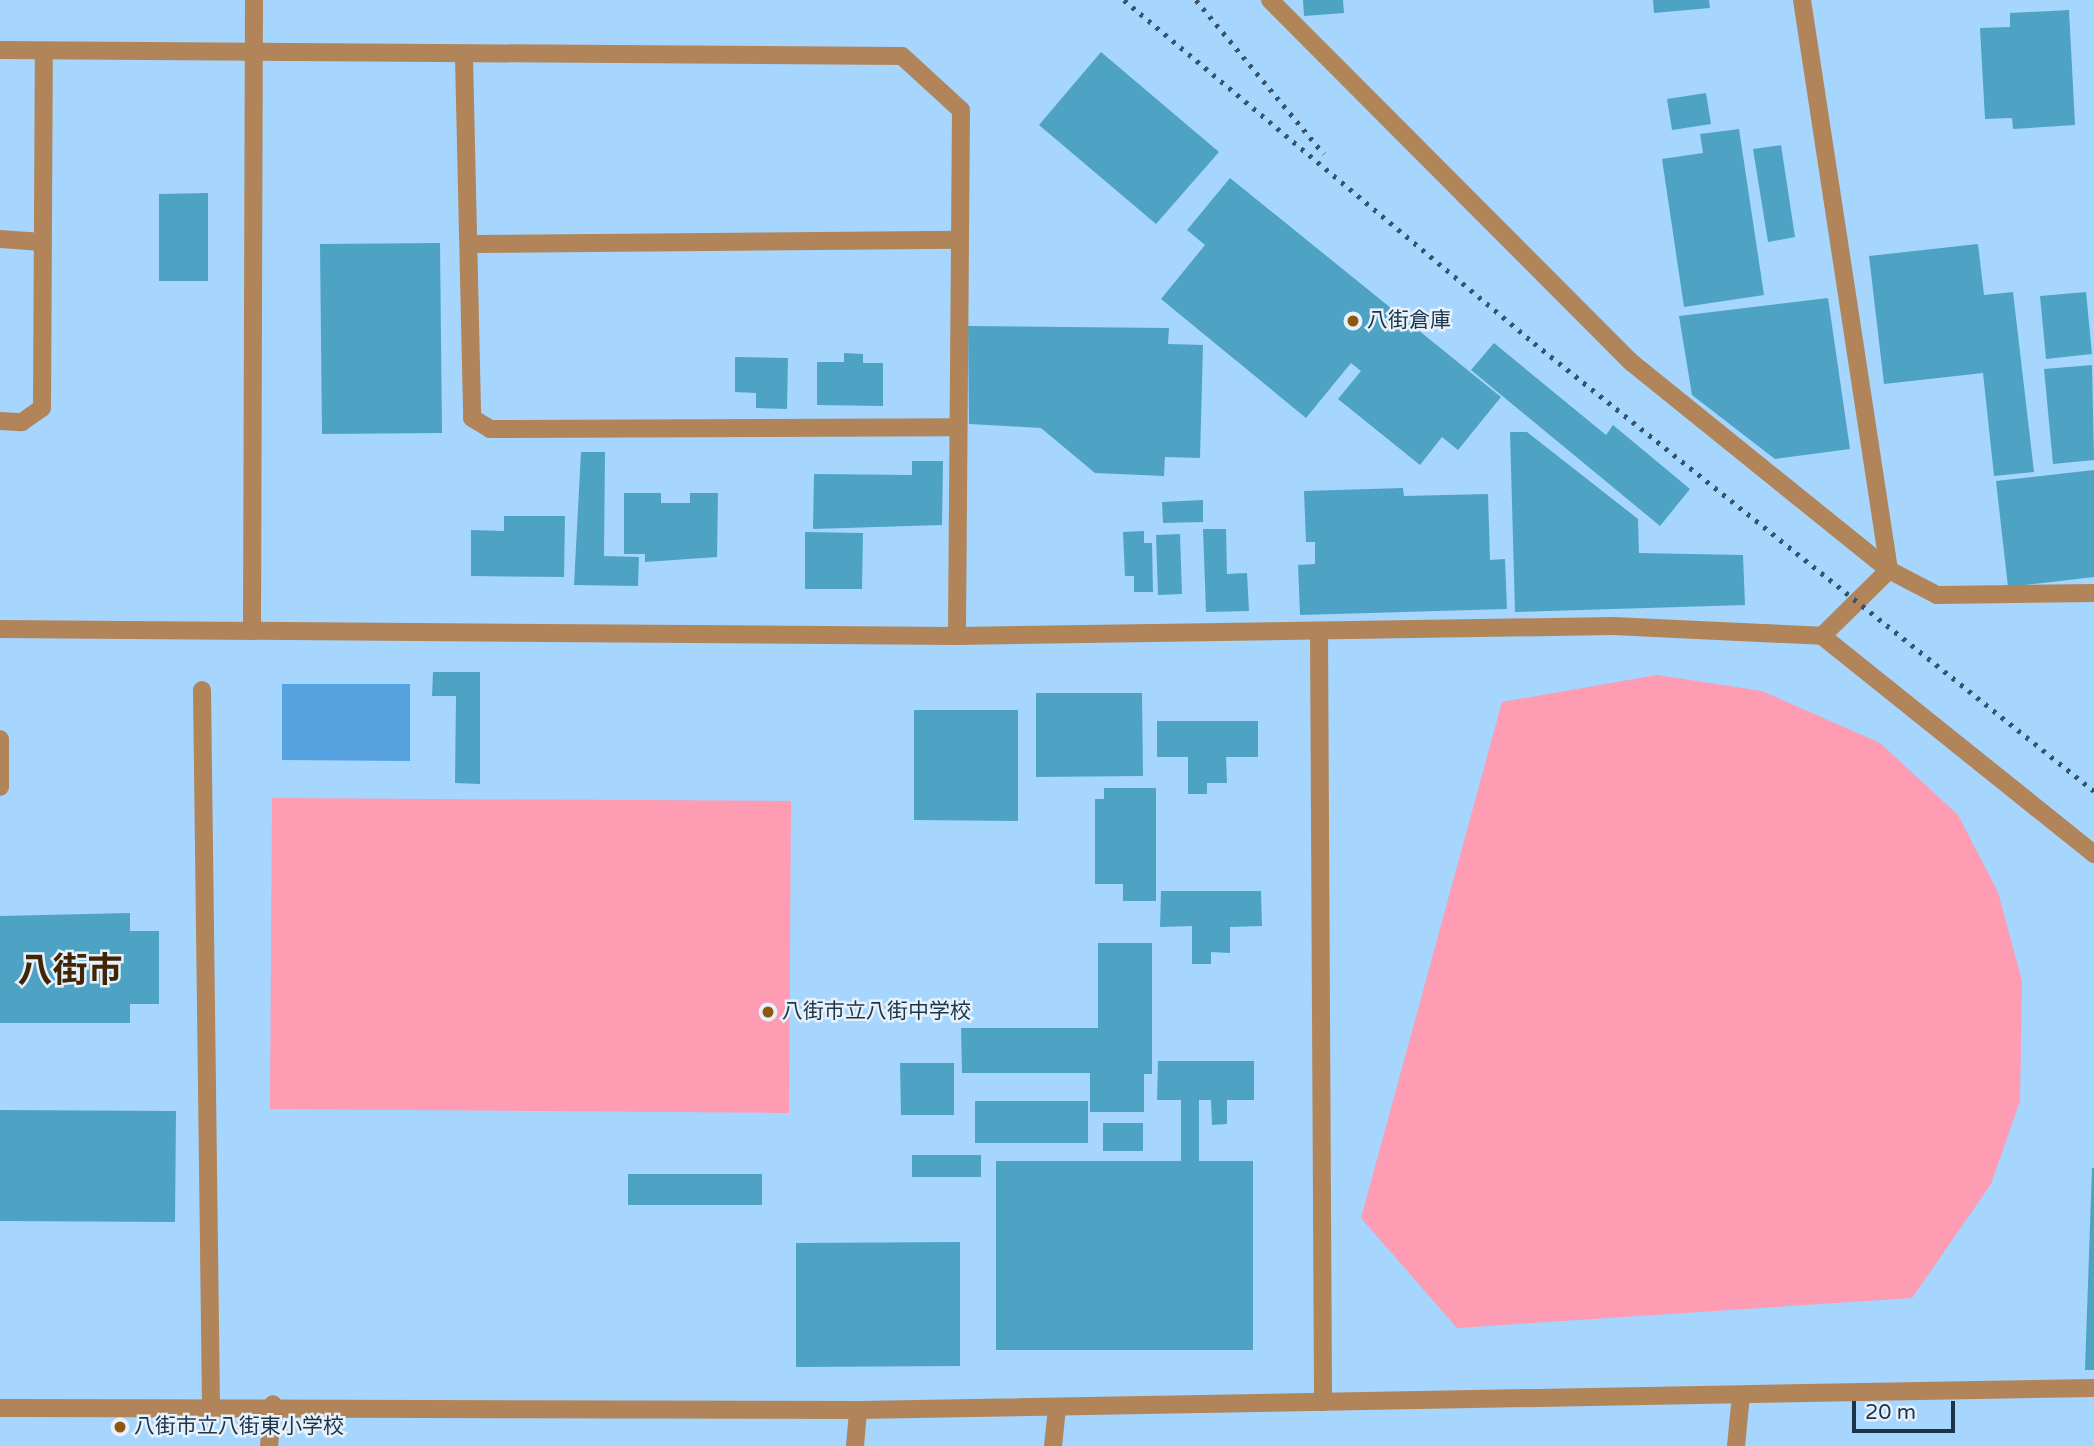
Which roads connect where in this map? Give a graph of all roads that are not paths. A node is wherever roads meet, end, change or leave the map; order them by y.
1 (254, 0) edge
2 (1270, 0) edge
3 (1802, 0) edge
4 (0, 50) edge
5 (44, 54) junction
6 (253, 54) junction
7 (464, 57) junction
8 (0, 239) edge
9 (959, 240) junction
10 (42, 242) junction
11 (470, 244) junction
12 (0, 421) edge
13 (958, 428) junction
14 (1889, 570) junction
15 (2094, 593) edge
16 (0, 629) edge
17 (252, 629) junction
18 (1320, 632) junction
19 (957, 636) junction
20 (1822, 636) junction
21 (202, 690) dead end
22 (0, 739) edge
23 (0, 787) edge
24 (2094, 854) edge
25 (2094, 1388) edge
26 (1741, 1395) junction
27 (1323, 1402) junction
28 (273, 1404) junction
29 (211, 1405) junction
30 (1057, 1407) junction
31 (0, 1408) edge
32 (858, 1410) junction
33 (269, 1446) edge
34 (855, 1446) edge
35 (1053, 1446) edge
36 (1736, 1446) edge

1 - 6 street
2 - 14 street
3 - 14 street
4 - 5 street
5 - 6 street
5 - 10 street
6 - 7 street
6 - 17 street
7 - 9 street
7 - 11 street
8 - 10 street
9 - 11 street
9 - 13 street
10 - 12 street
11 - 13 street
13 - 19 street
14 - 15 street
14 - 20 street
16 - 17 street
17 - 19 street
18 - 19 street
18 - 20 street
18 - 27 street
20 - 24 street
21 - 29 street
22 - 23 street
25 - 26 street
26 - 27 street
26 - 36 street
27 - 30 street
28 - 29 street
28 - 32 street
28 - 33 street
29 - 31 street
30 - 32 street
30 - 35 street
32 - 34 street

